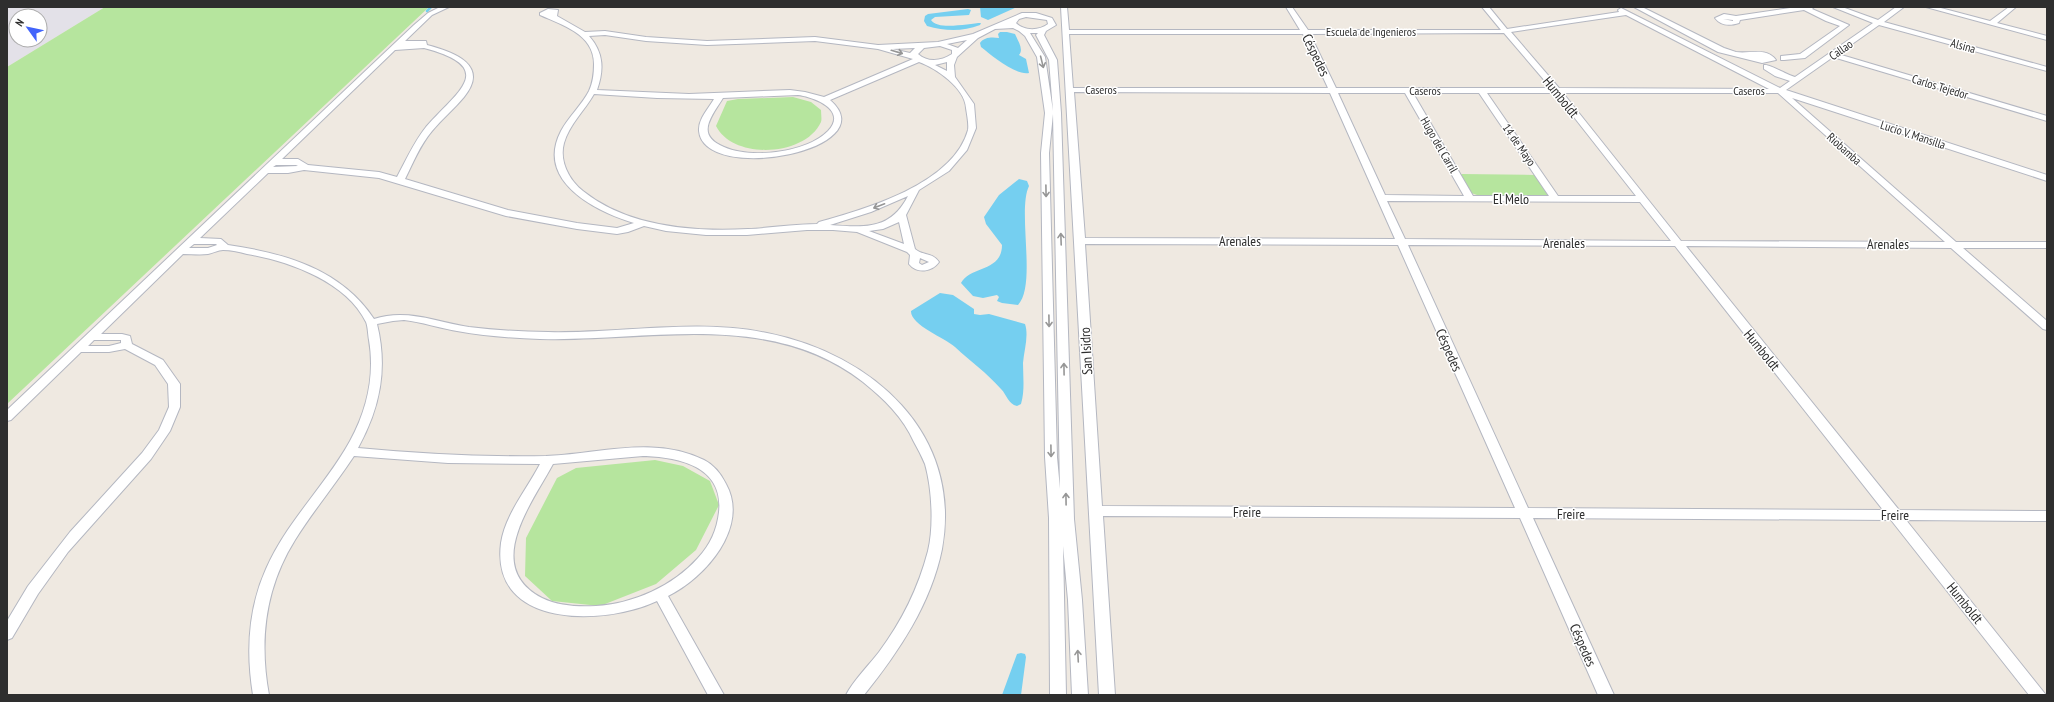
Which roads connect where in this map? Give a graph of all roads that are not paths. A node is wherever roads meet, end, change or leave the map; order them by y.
1 (446, 7) edge
2 (1031, 7) edge
3 (1042, 7) edge
4 (1064, 7) edge
5 (1289, 7) edge
6 (1485, 7) edge
7 (1616, 7) edge
8 (1638, 7) edge
9 (1807, 7) edge
10 (1836, 7) edge
11 (1901, 7) edge
12 (1929, 7) edge
13 (2013, 7) edge
14 (1626, 13) junction
15 (1020, 16) junction
16 (1043, 16) junction
17 (553, 17) dead end
18 (1736, 18) dead end
19 (1879, 23) junction
20 (1992, 24) junction
21 (994, 27) junction
22 (1018, 28) junction
23 (1044, 29) junction
24 (1066, 32) junction
25 (1306, 32) junction
26 (1508, 32) junction
27 (583, 34) junction
28 (975, 36) junction
29 (2047, 38) edge
30 (929, 45) junction
31 (396, 46) junction
32 (878, 46) junction
33 (1833, 55) junction
34 (955, 56) junction
35 (1754, 57) junction
36 (918, 59) junction
37 (1769, 61) junction
38 (2047, 69) edge
39 (951, 77) junction
40 (1796, 80) junction
41 (1070, 90) junction
42 (1333, 91) junction
43 (1408, 91) junction
44 (1482, 91) junction
45 (1780, 91) junction
46 (593, 92) junction
47 (1557, 92) junction
48 (720, 96) junction
49 (824, 100) junction
50 (2047, 119) edge
51 (1053, 122) junction
52 (272, 162) junction
53 (289, 162) junction
54 (304, 166) junction
55 (264, 170) junction
56 (282, 170) junction
57 (2047, 178) edge
58 (400, 180) junction
59 (915, 191) junction
60 (1380, 198) junction
61 (1470, 198) junction
62 (1556, 199) junction
63 (1642, 199) junction
64 (902, 216) junction
65 (642, 223) junction
66 (812, 226) junction
67 (860, 231) junction
68 (1080, 240) junction
69 (192, 241) junction
70 (208, 241) junction
71 (1400, 242) junction
72 (1677, 243) junction
73 (1951, 245) junction
74 (2047, 245) edge
75 (222, 247) junction
76 (181, 251) junction
77 (200, 251) junction
78 (372, 323) junction
79 (2047, 327) edge
80 (91, 337) junction
81 (111, 337) junction
82 (126, 345) junction
83 (78, 349) junction
84 (100, 349) junction
85 (7, 417) edge
86 (350, 451) junction
87 (549, 460) junction
88 (1095, 511) junction
89 (1523, 514) junction
90 (1894, 516) junction
91 (2047, 516) edge
92 (1061, 518) junction
93 (660, 594) junction
94 (7, 634) edge
95 (261, 695) edge
96 (716, 695) edge
97 (855, 695) edge
98 (1058, 695) edge
99 (1080, 695) edge
100 (1107, 695) edge
101 (1606, 695) edge
102 (2038, 695) edge

1 - 31 street
2 - 15 street
3 - 16 street
4 - 24 street, San Isidro
5 - 25 street, Céspedes
6 - 26 street, Humboldt
7 - 14 street, Riobamba
8 - 35 street
9 - 18 street
9 - 37 street
10 - 19 street, Alsina
11 - 19 street, Callao
12 - 20 street
13 - 20 street
14 - 26 street, Escuela de Ingenieros
14 - 45 street, Riobamba
15 - 16 street
15 - 21 street
15 - 22 street
16 - 23 street
17 - 27 street
19 - 33 street, Callao
19 - 38 street, Alsina
20 - 29 street
21 - 22 street
21 - 28 street
22 - 23 street
22 -> 51 street
23 - 51 street
24 - 25 street, Escuela de Ingenieros
24 - 41 street, San Isidro
25 - 26 street, Escuela de Ingenieros
25 - 42 street, Céspedes
26 - 47 street, Humboldt
27 - 32 street
27 - 46 street
28 - 30 street
28 - 34 street
30 - 32 street
30 - 34 street
30 - 36 street
31 - 52 street
31 - 58 street
32 -> 36 street
33 - 40 street, Callao
33 - 50 street, Carlos Tejedor
34 - 36 street
34 - 39 street
35 - 37 street
35 - 37 street
36 - 39 street
36 - 49 street
37 - 40 street
39 - 59 street
40 - 45 street, Callao
41 - 42 street, Caseros
41 - 68 street, San Isidro
42 - 43 street, Caseros
42 - 60 street, Céspedes
43 - 44 street, Caseros
43 - 61 street, Hugo del Carril
44 - 47 street, Caseros
44 - 62 street, 14 de Mayo
45 - 47 street, Caseros
45 - 57 street, Lucio V. Mansilla
45 - 73 street, Riobamba
46 - 48 street
46 - 65 street
47 - 63 street, Humboldt
48 - 49 street
48 - 49 street
51 - 92 street
52 - 53 street
52 - 55 street
53 - 54 street
53 - 56 street
54 - 56 street
54 - 58 street
55 - 56 street
55 - 69 street
58 - 65 street
59 - 64 street
59 -> 66 street
60 - 61 street, El Melo
60 - 71 street, Céspedes
61 - 62 street, El Melo
62 - 63 street, El Melo
63 - 72 street, Humboldt
64 - 67 street
64 - 67 street
65 - 66 street
66 - 67 street
68 - 71 street, Arenales
68 - 88 street, San Isidro
69 - 70 street
69 - 76 street
70 - 75 street
70 - 77 street
71 - 72 street, Arenales
71 - 89 street, Céspedes
72 - 73 street, Arenales
72 - 90 street, Humboldt
73 - 74 street, Arenales
73 - 79 street, Riobamba
75 - 77 street
75 - 78 street
76 - 77 street
76 - 80 street
78 - 86 street
78 - 97 street
80 - 81 street
80 - 83 street
81 - 82 street
81 - 84 street
82 - 84 street
82 - 94 street
83 - 84 street
83 - 85 street
86 - 87 street
86 - 95 street
87 - 93 street
87 - 93 street
88 - 89 street, Freire
88 - 100 street, San Isidro
89 - 90 street, Freire
89 - 101 street, Céspedes
90 - 91 street, Freire
90 - 102 street, Humboldt
92 - 98 street
99 -> 92 street
93 - 96 street

